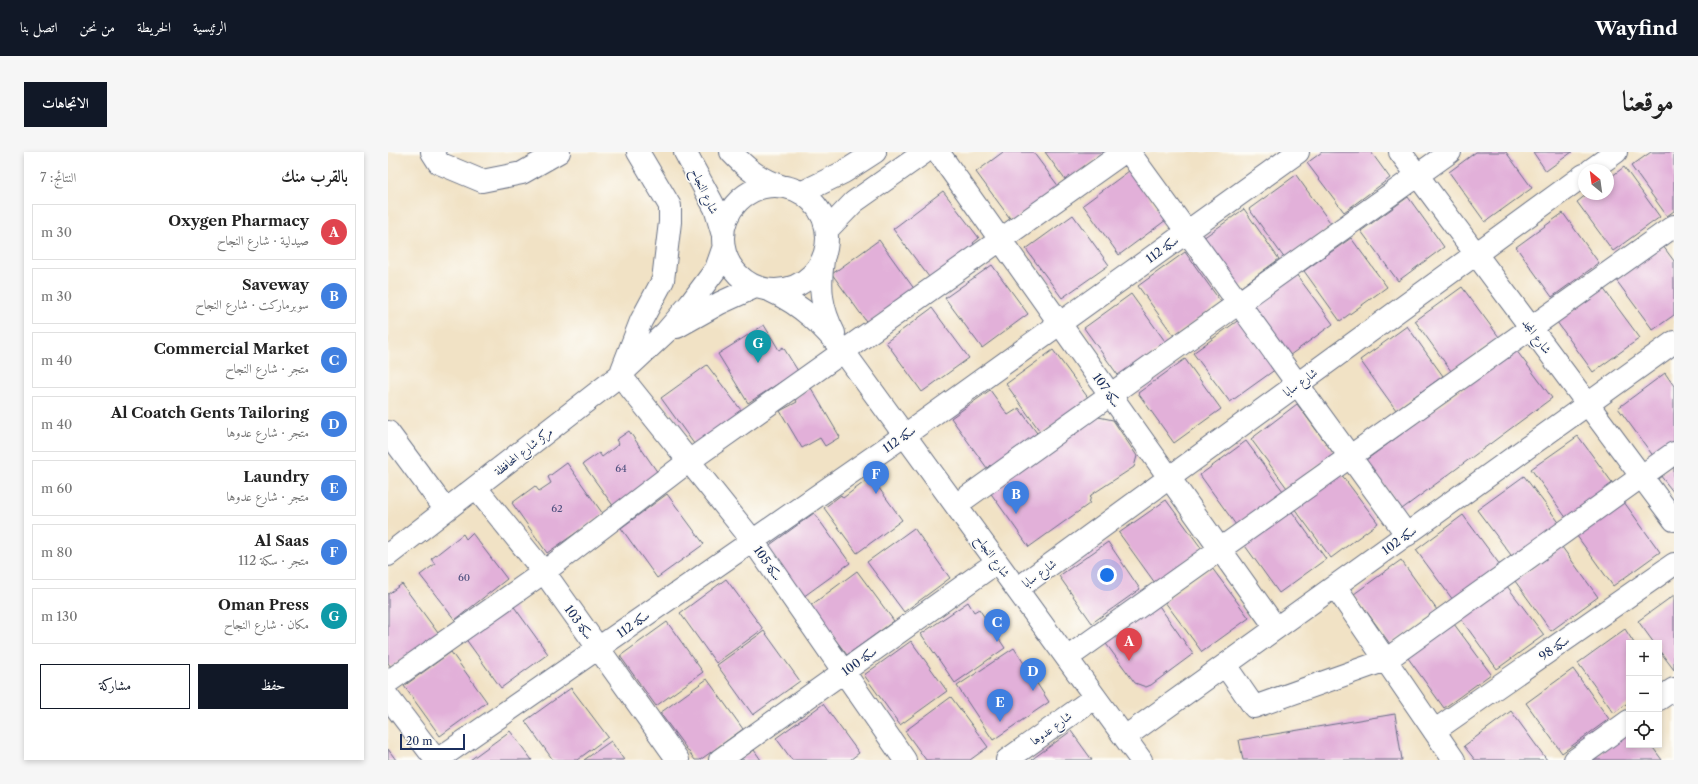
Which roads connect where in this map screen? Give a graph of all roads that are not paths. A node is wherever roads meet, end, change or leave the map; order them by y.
1 (432, 152) edge
2 (559, 152) edge
3 (638, 152) edge
4 (686, 152) edge
5 (731, 152) edge
6 (875, 152) edge
7 (925, 152) edge
8 (938, 152) edge
9 (1124, 152) edge
10 (1129, 152) edge
11 (1298, 152) edge
12 (1400, 152) edge
13 (1450, 152) edge
14 (1616, 152) edge
15 (1599, 164) edge
16 (1418, 175) junction
17 (1578, 179) edge
18 (793, 190) junction
19 (1674, 226) edge
20 (827, 230) junction
21 (1187, 232) junction
22 (1000, 240) junction
23 (723, 241) junction
24 (1476, 254) junction
25 (823, 260) junction
26 (763, 289) junction
27 (1238, 303) junction
28 (1060, 323) junction
29 (1531, 328) junction
30 (655, 342) junction
31 (1674, 342) edge
32 (844, 352) junction
33 (620, 375) junction
34 (1297, 384) junction
35 (1110, 395) junction
36 (1588, 404) junction
37 (388, 432) edge
38 (905, 435) junction
39 (1674, 453) edge
40 (1350, 457) junction
41 (689, 462) junction
42 (1642, 477) junction
43 (1169, 478) junction
44 (476, 488) junction
45 (956, 505) junction
46 (446, 510) junction
47 (1674, 520) edge
48 (1406, 535) junction
49 (752, 541) junction
50 (1220, 549) junction
51 (388, 555) edge
52 (997, 562) junction
53 (1674, 564) edge
54 (544, 572) junction
55 (1335, 586) junction
56 (1017, 589) junction
57 (1276, 628) junction
58 (598, 648) junction
59 (1067, 658) junction
60 (1386, 660) junction
61 (1225, 665) junction
62 (844, 672) junction
63 (388, 682) edge
64 (1674, 689) edge
65 (388, 697) edge
66 (1096, 697) junction
67 (1662, 697) edge
68 (1626, 723) edge
69 (1434, 731) junction
70 (1125, 737) junction
71 (436, 760) edge
72 (678, 760) edge
73 (720, 760) edge
74 (905, 760) edge
75 (1007, 760) edge
76 (1141, 760) edge
77 (1454, 760) edge
78 (1575, 760) edge

1 - 2 street
3 - 33 street
4 - 23 street, شارع النجاح
5 - 18 street
6 - 18 street
7 - 20 street
8 - 22 street, سكة 107
9 - 22 street
10 - 21 street
11 - 21 street, سكة 112
12 - 16 street, شارع المجد
13 - 16 street
14 - 15 street
16 - 24 street, شارع المجد
16 - 27 street
17 - 24 street, شارع سابا
18 - 20 street
18 - 23 street
19 - 29 street
20 - 25 street
21 - 27 street
21 - 28 street, سكة 112
22 - 28 street, سكة 107
22 - 32 street
23 - 26 street
23 - 30 street, مركز شارع المحافظة
24 - 29 street, شارع المجد
24 - 34 street, شارع سابا
25 - 26 street
25 - 32 street, شارع النجاح
26 - 30 street, مركز شارع المحافظة
26 - 32 street, شارع النجاح
27 - 34 street
27 - 35 street
28 - 35 street, سكة 107
28 - 38 street, سكة 112
29 - 36 street, شارع المجد
29 - 40 street
30 - 33 street, مركز شارع المحافظة
31 - 36 street, سكة 102
32 - 38 street, شارع النجاح
32 - 41 street
33 - 41 street, سكة 105
33 - 44 street, مركز شارع المحافظة
34 - 40 street
34 - 43 street, شارع سابا
35 - 43 street, سكة 107
35 - 45 street
36 - 42 street, شارع المجد
36 - 48 street, سكة 102
37 - 46 street
38 - 45 street, شارع النجاح
38 - 49 street, سكة 112
39 - 42 street
40 - 48 street
40 - 50 street
41 - 49 street, سكة 105
41 - 54 street
42 - 47 street, شارع المجد
42 - 60 street
43 - 50 street, سكة 107
43 - 56 street, شارع سابا
44 - 46 street, مركز شارع المحافظة
44 - 54 street, سكة 103
45 - 52 street, شارع النجاح
46 - 51 street, مركز شارع المحافظة
48 - 55 street, سكة 102
49 - 58 street, سكة 112
49 - 62 street, سكة 105
50 - 57 street, سكة 107
50 - 59 street
52 - 56 street, شارع النجاح
52 - 62 street, سكة 100
53 - 69 street, سكة 98
54 - 58 street, سكة 103
54 - 63 street
55 - 57 street, سكة 102
55 - 60 street
56 - 59 street, شارع النجاح
57 - 61 street, سكة 102
58 - 71 street, سكة 112
58 - 72 street, سكة 103
59 - 66 street, شارع النجاح
60 - 61 street
60 - 69 street
61 - 70 street, سكة 102
62 - 73 street, سكة 100
62 - 74 street, سكة 105
64 - 67 street
65 - 71 street
66 - 70 street, شارع النجاح
66 - 75 street, شارع عدوها
68 - 78 street
69 - 77 street
70 - 76 street, شارع النجاح

